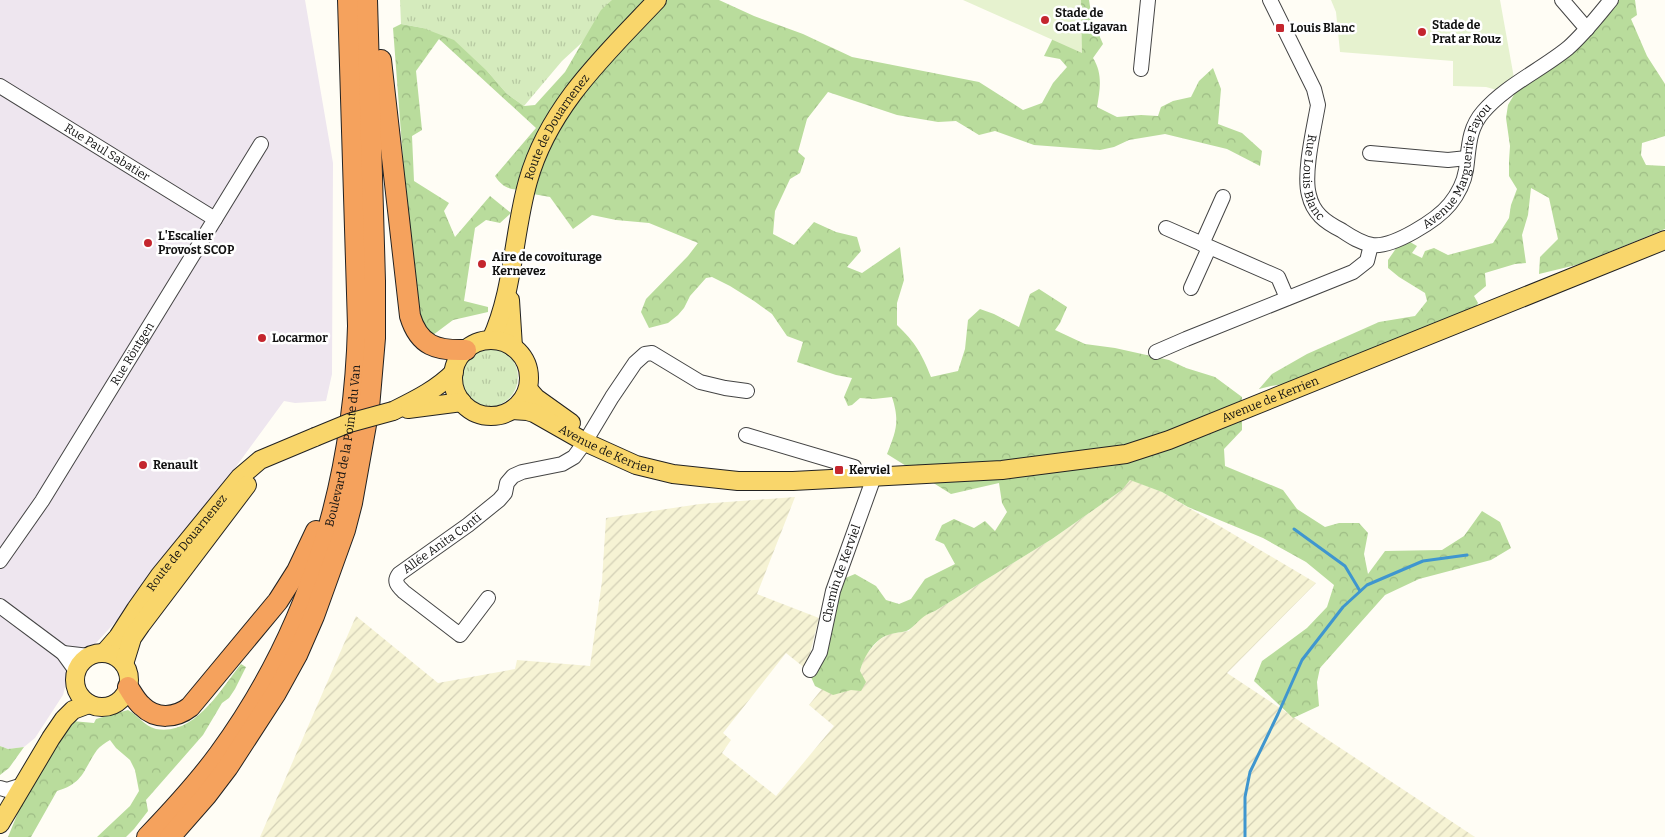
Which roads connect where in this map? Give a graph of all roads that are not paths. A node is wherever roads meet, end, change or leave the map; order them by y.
1 (348, 0) edge
2 (368, 0) edge
3 (372, 0) edge
4 (657, 0) edge
5 (1148, 0) edge
6 (1270, 0) edge
7 (1562, 0) edge
8 (1611, 0) edge
9 (1587, 29) junction
10 (1141, 69) dead end
11 (0, 86) edge
12 (261, 144) dead end
13 (1370, 153) dead end
14 (1467, 158) junction
15 (1223, 197) dead end
16 (215, 219) junction
17 (1166, 228) dead end
18 (1665, 240) edge
19 (1371, 245) junction
20 (1205, 246) junction
21 (510, 281) junction
22 (1190, 288) dead end
23 (1287, 298) junction
24 (491, 340) junction
25 (513, 346) junction
26 (466, 350) junction
27 (1156, 352) dead end
28 (357, 364) junction
29 (454, 372) junction
30 (528, 389) junction
31 (747, 391) dead end
32 (462, 402) junction
33 (393, 410) junction
34 (512, 410) junction
35 (746, 435) dead end
36 (587, 438) junction
37 (284, 451) junction
38 (854, 477) junction
39 (874, 477) junction
40 (0, 561) edge
41 (488, 598) dead end
42 (0, 606) edge
43 (63, 652) junction
44 (97, 654) junction
45 (124, 664) junction
46 (810, 670) dead end
47 (75, 677) junction
48 (128, 686) junction
49 (89, 704) junction
50 (8, 791) edge
51 (0, 824) edge
52 (147, 837) edge
53 (170, 837) edge

1 - 28 highway, Boulevard de la Pointe du Van
2 - 53 highway, Boulevard de la Pointe du Van
3 - 26 highway
4 - 21 main road, Route de Douarnenez
5 - 10 street
6 - 19 street, Rue Louis Blanc
7 - 9 street
8 - 9 street, Avenue Marguerite Fayou
9 - 14 street, Avenue Marguerite Fayou
11 - 16 street, Rue Paul Sabatier
12 - 16 street, Rue Röntgen
13 - 14 street
14 - 19 street, Avenue Marguerite Fayou
15 - 20 street
16 - 40 street, Rue Röntgen
17 - 20 street
18 - 39 main road, Avenue de Kerrien
19 - 23 street
20 - 22 street
20 - 23 street
21 - 24 main road, Route de Douarnenez
21 - 25 main road, Route de Douarnenez
23 - 27 street
24 - 25 main road
24 - 26 main road
25 - 30 main road
26 - 29 main road
28 - 48 highway
28 - 52 highway, Boulevard de la Pointe du Van
29 - 32 main road
29 - 33 main road, Route de Douarnenez
30 - 34 main road
30 - 36 main road, Avenue de Kerrien
31 - 36 street
32 - 33 main road, Route de Douarnenez
32 - 34 main road
33 - 37 main road, Route de Douarnenez, bridge
34 - 36 main road, Avenue de Kerrien
35 - 38 street
36 - 38 main road, Avenue de Kerrien
36 - 41 street, Allée Anita Conti
37 - 44 main road, Route de Douarnenez
37 - 45 main road, Route de Douarnenez
38 - 39 main road, Avenue de Kerrien
39 - 46 street, Chemin de Kerviel
42 - 43 street
43 - 44 street
43 - 47 street
44 - 45 main road
44 - 47 main road
45 - 48 main road
47 - 49 main road
47 - 50 main road
48 - 49 main road
49 - 50 main road
50 - 51 main road

